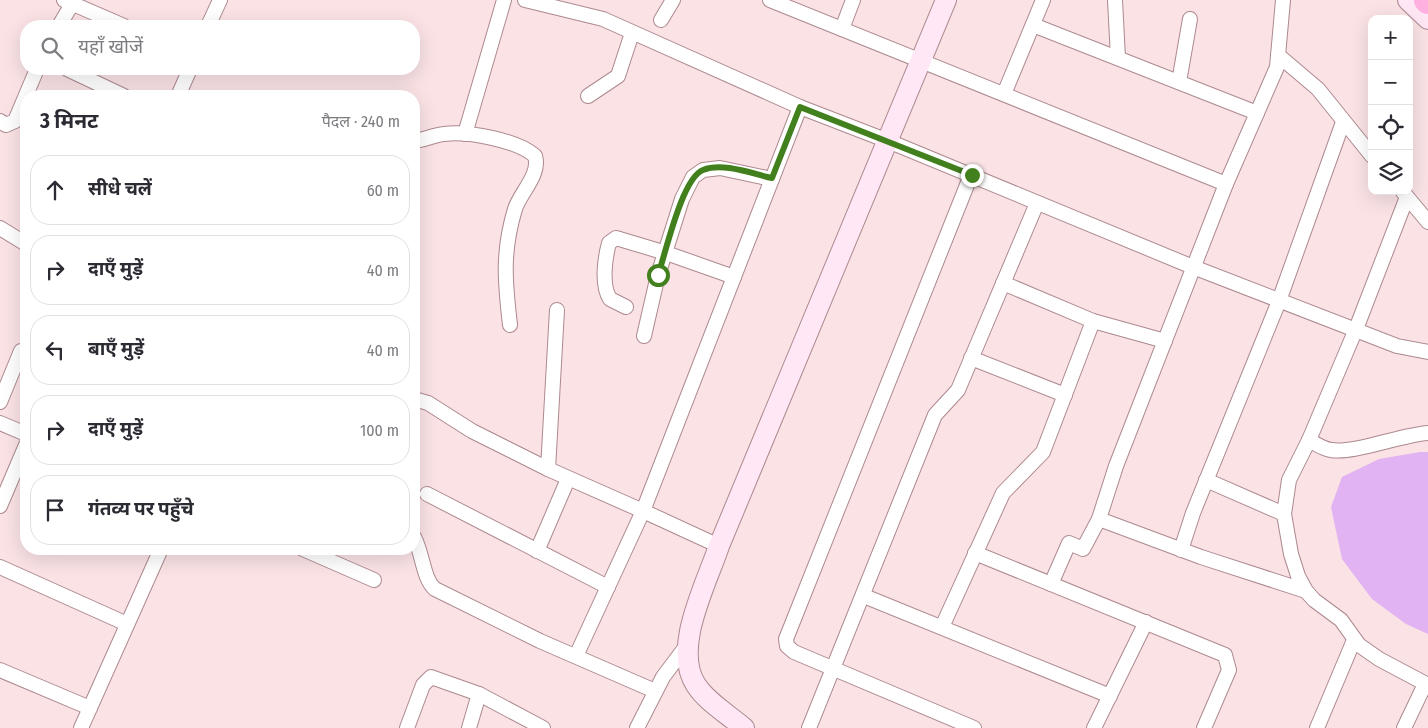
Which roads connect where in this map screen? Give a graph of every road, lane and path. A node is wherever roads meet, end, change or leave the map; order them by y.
1 (220, 0) edge
2 (504, 0) edge
3 (525, 0) edge
4 (674, 0) edge
5 (770, 0) edge
6 (853, 0) edge
7 (946, 0) edge
8 (1043, 0) edge
9 (1116, 0) edge
10 (1283, 0) edge
11 (1408, 0) edge
12 (68, 2) edge
13 (1190, 19) dead end
14 (1428, 19) edge
15 (61, 20) edge
16 (110, 20) edge
17 (211, 20) edge
18 (661, 20) dead end
19 (1033, 25) junction
20 (842, 29) junction
21 (632, 33) junction
22 (1278, 55) junction
23 (1118, 58) junction
24 (921, 61) junction
25 (34, 75) edge
26 (80, 75) edge
27 (187, 75) edge
28 (1179, 82) junction
29 (28, 90) edge
30 (111, 90) edge
31 (181, 90) edge
32 (1004, 94) junction
33 (588, 96) dead end
34 (800, 107) junction
35 (20, 109) edge
36 (1257, 113) junction
37 (0, 121) edge
38 (1343, 122) junction
39 (465, 134) junction
40 (420, 140) edge
41 (888, 140) junction
42 (1368, 151) edge
43 (972, 175) junction
44 (772, 178) junction
45 (1226, 184) junction
46 (1405, 195) edge
47 (1406, 195) edge
48 (1037, 203) junction
49 (1428, 222) edge
50 (0, 228) edge
51 (20, 240) edge
52 (666, 252) junction
53 (1193, 267) junction
54 (734, 277) junction
55 (1003, 283) junction
56 (1279, 302) junction
57 (626, 307) dead end
58 (557, 310) dead end
59 (1093, 321) junction
60 (510, 325) dead end
61 (1356, 329) junction
62 (644, 336) dead end
63 (1164, 341) junction
64 (1428, 352) edge
65 (20, 353) edge
66 (971, 358) junction
67 (1065, 395) junction
68 (420, 401) edge
69 (0, 402) edge
70 (0, 424) edge
71 (20, 432) edge
72 (1428, 433) edge
73 (1309, 440) junction
74 (20, 459) edge
75 (548, 469) junction
76 (568, 479) junction
77 (1206, 480) junction
78 (427, 494) dead end
79 (0, 506) edge
80 (643, 511) junction
81 (1284, 514) junction
82 (1099, 519) junction
83 (719, 546) junction
84 (1181, 550) junction
85 (537, 551) junction
86 (420, 552) edge
87 (975, 554) junction
88 (157, 555) edge
89 (317, 555) edge
90 (0, 567) edge
91 (374, 580) dead end
92 (1051, 584) junction
93 (608, 587) junction
94 (1306, 591) junction
95 (864, 596) junction
96 (1146, 622) junction
97 (127, 624) junction
98 (942, 627) junction
99 (1354, 640) junction
100 (687, 645) junction
101 (576, 656) junction
102 (833, 668) junction
103 (0, 670) edge
104 (1427, 685) edge
105 (655, 691) junction
106 (479, 694) junction
107 (1110, 696) junction
108 (90, 708) junction
109 (81, 728) edge
110 (407, 728) edge
111 (469, 728) edge
112 (543, 728) edge
113 (637, 728) edge
114 (744, 728) edge
115 (809, 728) edge
116 (974, 728) edge
117 (1094, 728) edge
118 (1204, 728) edge
119 (1317, 728) edge
120 (1404, 728) edge

1 - 17 street
2 - 39 street
3 - 21 street
4 - 18 street
5 - 20 street
6 - 20 street
7 - 24 street
8 - 19 street
9 - 23 street
10 - 22 street
11 - 14 street
12 - 15 street
12 - 16 street
13 - 28 street
19 - 23 street
19 - 32 street
20 - 24 street
21 - 33 street
21 - 34 street
22 - 36 street
22 - 38 street
23 - 28 street
24 - 32 street
24 - 41 street
25 - 29 street
26 - 30 street
27 - 31 street
28 - 36 street
32 - 45 street
34 - 41 street
34 - 44 street
35 - 37 street
36 - 45 street
38 - 42 street
38 - 56 street
39 - 40 street
39 - 60 street
41 - 43 street
41 - 83 street
43 - 48 street
43 - 102 street
44 - 52 street
44 - 54 street
45 - 53 street
46 - 61 street
47 - 49 street
48 - 53 street
48 - 55 street
50 - 51 street
52 - 54 street
52 - 57 street
52 - 62 street
53 - 56 street
53 - 63 street
54 - 80 street
55 - 59 street
55 - 66 street
56 - 61 street
56 - 77 street
58 - 75 street
59 - 63 street
59 - 67 street
61 - 64 street
61 - 73 street
63 - 82 street
65 - 69 street
66 - 67 street
66 - 95 street
67 - 87 street
68 - 75 street
70 - 71 street
72 - 73 street
73 - 81 street
74 - 79 street
75 - 76 street
76 - 80 street
76 - 85 street
77 - 81 street
77 - 84 street
78 - 85 street
80 - 83 street
80 - 93 street
81 - 94 street
82 - 84 street
82 - 92 street
83 - 100 street
84 - 94 street
85 - 93 street
86 - 101 street
87 - 92 street
87 - 98 street
88 - 97 street
89 - 91 street
90 - 97 street
92 - 96 street
93 - 101 street
94 - 99 street
95 - 98 street
95 - 102 street
96 - 107 street
96 - 118 street
97 - 108 street
98 - 107 street
99 - 104 street
99 - 119 street
100 - 105 street
100 - 114 street
101 - 105 street
102 - 115 street
102 - 116 street
103 - 108 street
104 - 120 street
105 - 113 street
106 - 110 street
106 - 111 street
106 - 112 street
107 - 117 street
108 - 109 street

